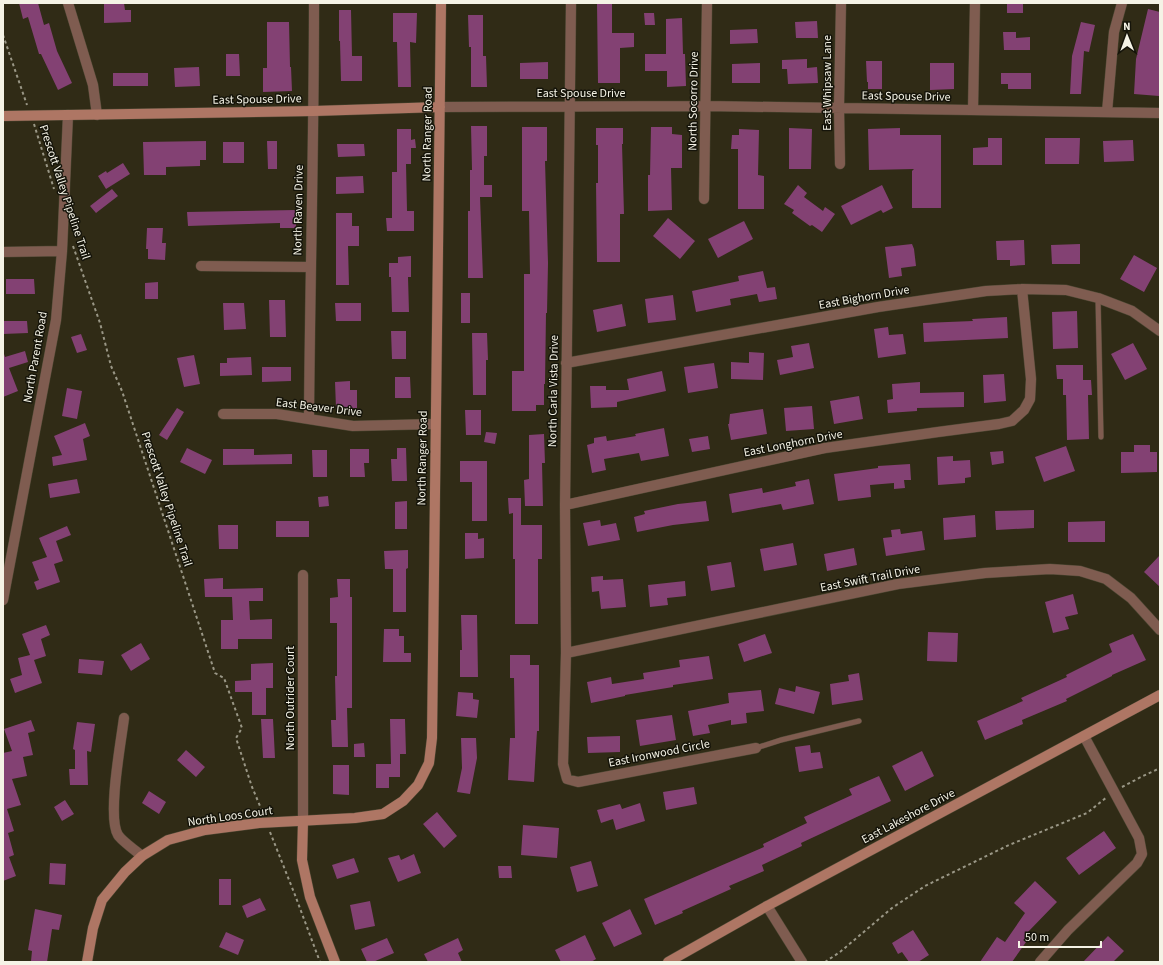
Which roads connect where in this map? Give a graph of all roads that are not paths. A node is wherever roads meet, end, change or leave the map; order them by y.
1 (68, 3) edge
2 (314, 3) edge
3 (441, 3) edge
4 (571, 3) edge
5 (707, 3) edge
6 (841, 3) edge
7 (975, 3) edge
8 (1122, 3) edge
9 (570, 106) junction
10 (706, 106) junction
11 (440, 107) junction
12 (839, 107) junction
13 (973, 110) junction
14 (314, 111) junction
15 (1108, 112) junction
16 (1160, 113) edge
17 (97, 114) junction
18 (68, 115) junction
19 (3, 116) edge
20 (840, 164) dead end
21 (704, 199) dead end
22 (62, 251) junction
23 (3, 252) edge
24 (201, 266) dead end
25 (310, 267) junction
26 (1022, 289) junction
27 (1098, 298) junction
28 (1160, 331) edge
29 (566, 363) junction
30 (223, 414) dead end
31 (309, 418) junction
32 (435, 424) junction
33 (1101, 437) dead end
34 (565, 505) junction
35 (303, 575) dead end
36 (3, 600) edge
37 (1160, 630) edge
38 (566, 653) junction
39 (1160, 695) edge
40 (124, 718) dead end
41 (858, 721) dead end
42 (1084, 736) junction
43 (756, 748) joint
44 (567, 779) joint
45 (303, 821) junction
46 (142, 856) junction
47 (767, 906) junction
48 (87, 962) edge
49 (335, 962) edge
50 (668, 962) edge
51 (802, 962) edge
52 (1040, 962) edge

1 - 17 street
2 - 14 street, North Raven Drive
3 - 11 street, North Ranger Road
4 - 9 street, North Carla Vista Drive
5 - 10 street, North Socorro Drive
6 - 12 street, East Whipsaw Lane
7 - 13 street
8 - 15 street
9 - 10 street, East Spouse Drive
9 - 11 street, East Spouse Drive
9 - 29 street, North Carla Vista Drive
10 - 12 street, East Spouse Drive
10 - 21 street, North Socorro Drive
11 - 14 street, East Spouse Drive
11 - 32 street, North Ranger Road
12 - 13 street, East Spouse Drive
12 - 20 street, East Whipsaw Lane
13 - 15 street, East Spouse Drive
14 - 17 street, East Spouse Drive
14 - 25 street, North Raven Drive
15 - 16 street, East Spouse Drive
17 - 18 street, East Spouse Drive
18 - 19 street, East Spouse Drive
18 - 22 street, North Parent Road
22 - 23 street
22 - 36 street, North Parent Road
24 - 25 street
25 - 31 street, North Raven Drive
26 - 27 street, East Bighorn Drive
26 - 29 street, East Bighorn Drive
26 - 34 street, East Longhorn Drive
27 - 28 street, East Bighorn Drive
27 - 33 lane
29 - 34 street, North Carla Vista Drive
30 - 31 street, East Beaver Drive
31 - 32 street, East Beaver Drive
32 - 45 street, North Ranger Road
34 - 38 street, North Carla Vista Drive
35 - 45 street, North Outrider Court
37 - 38 street, East Swift Trail Drive
38 - 44 street, North Carla Vista Drive
39 - 42 street, East Lakeshore Drive
40 - 46 street
41 - 43 lane
42 - 47 street, East Lakeshore Drive
42 - 52 street
43 - 44 street, East Ironwood Circle
45 - 46 street, North Loos Court
45 - 49 street
46 - 48 street, North Loos Court
47 - 50 street, East Lakeshore Drive
47 - 51 street

